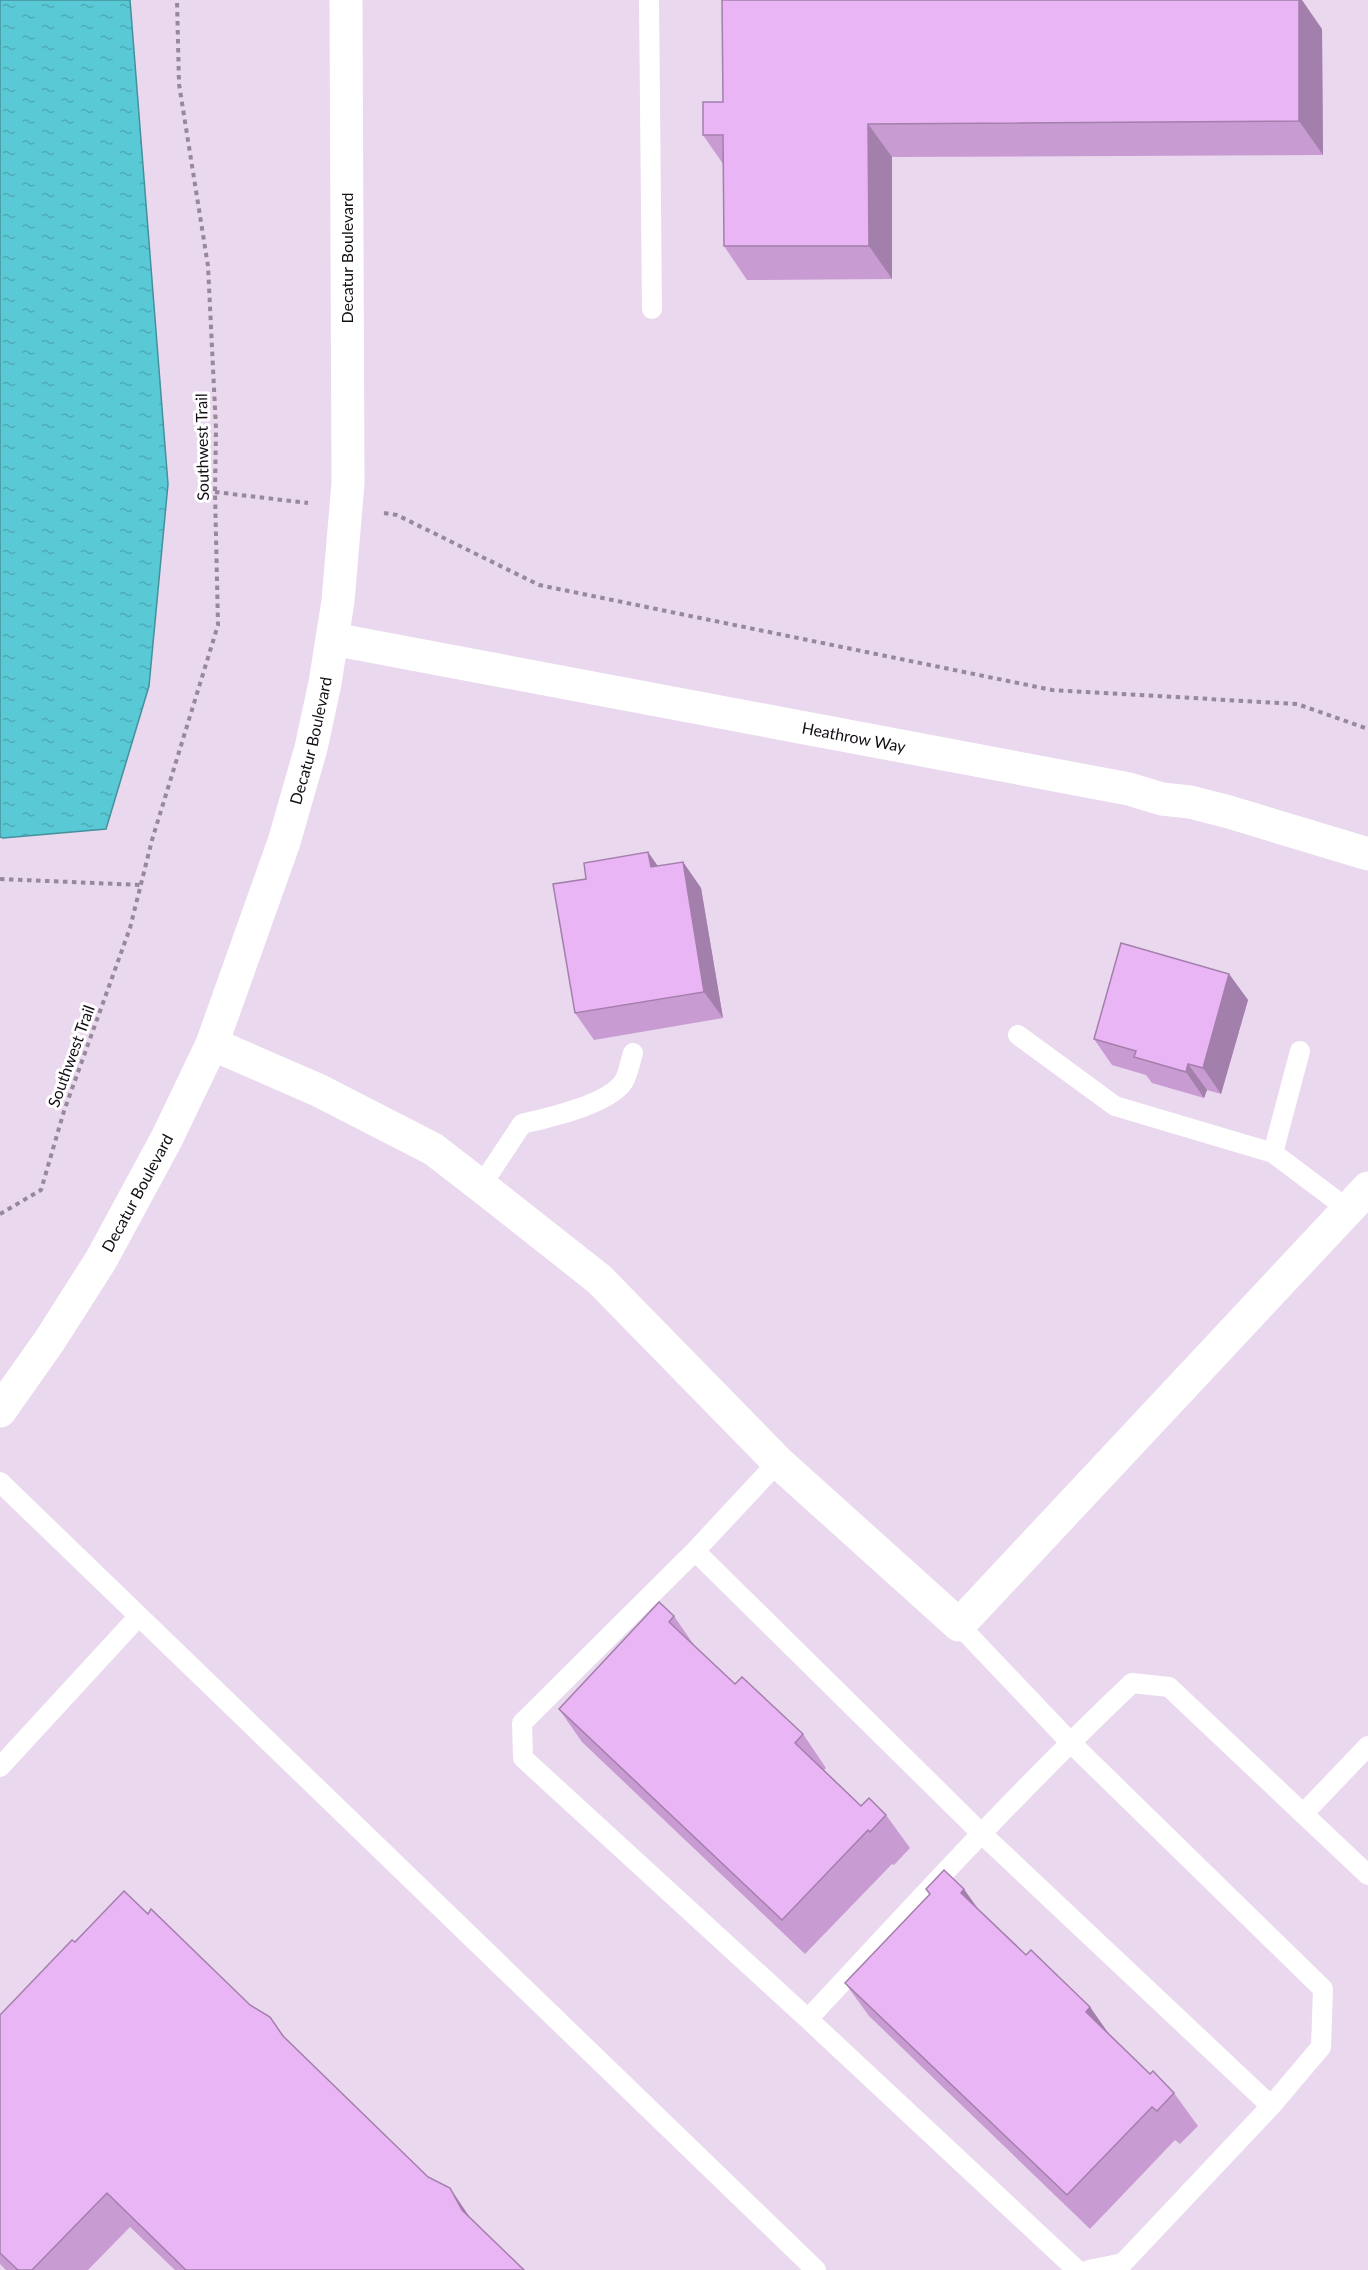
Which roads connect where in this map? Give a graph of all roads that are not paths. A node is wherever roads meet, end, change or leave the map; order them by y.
1 (346, 0) edge
2 (649, 0) edge
3 (652, 309) dead end
4 (333, 639) junction
5 (1368, 854) edge
6 (1018, 1035) dead end
7 (212, 1044) junction
8 (1300, 1051) dead end
9 (633, 1053) dead end
10 (1272, 1153) junction
11 (481, 1186) junction
12 (1359, 1199) edge
13 (0, 1411) edge
14 (778, 1462) junction
15 (0, 1482) edge
16 (695, 1551) junction
17 (140, 1616) junction
18 (959, 1625) junction
19 (1070, 1742) junction
20 (1368, 1746) edge
21 (0, 1767) edge
22 (1303, 1814) junction
23 (981, 1833) junction
24 (1368, 1875) edge
25 (808, 2019) junction
26 (1271, 2106) junction
27 (816, 2270) edge
28 (1077, 2270) edge
29 (1089, 2270) edge

1 - 4 street, Decatur Boulevard
2 - 3 lane
4 - 5 street, Heathrow Way
4 - 7 street, Decatur Boulevard
6 - 10 lane
7 - 11 street
7 - 13 street, Decatur Boulevard
8 - 10 lane
9 - 11 lane
10 - 12 lane
11 - 14 street
12 - 18 street
14 - 16 lane
14 - 18 street
15 - 17 lane
16 - 23 lane
16 - 25 lane
17 - 21 lane
17 - 27 lane
18 - 19 lane
19 - 22 lane
19 - 23 lane
19 - 26 lane
20 - 22 lane
22 - 24 lane
23 - 25 lane
23 - 26 lane
25 - 28 lane
26 - 29 lane

